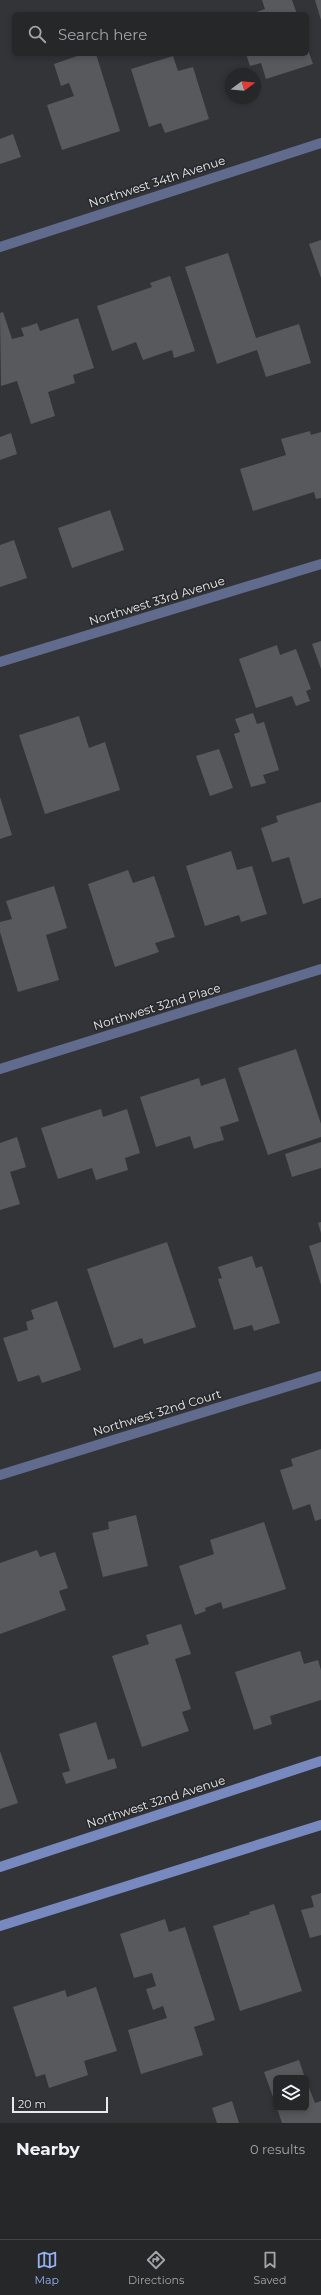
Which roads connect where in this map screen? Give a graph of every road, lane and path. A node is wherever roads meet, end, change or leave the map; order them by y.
1 (321, 143) edge
2 (0, 246) edge
3 (321, 564) edge
4 (0, 662) edge
5 (321, 969) edge
6 (0, 1069) edge
7 (321, 1376) edge
8 (0, 1475) edge
9 (321, 1761) edge
10 (321, 1824) edge
11 (0, 1867) edge
12 (0, 1926) edge

1 - 2 street, Northwest 34th Avenue
3 - 4 street, Northwest 33rd Avenue
5 - 6 street, Northwest 32nd Place
7 - 8 street, Northwest 32nd Court
9 - 11 main road, Northwest 32nd Avenue
10 - 12 main road

